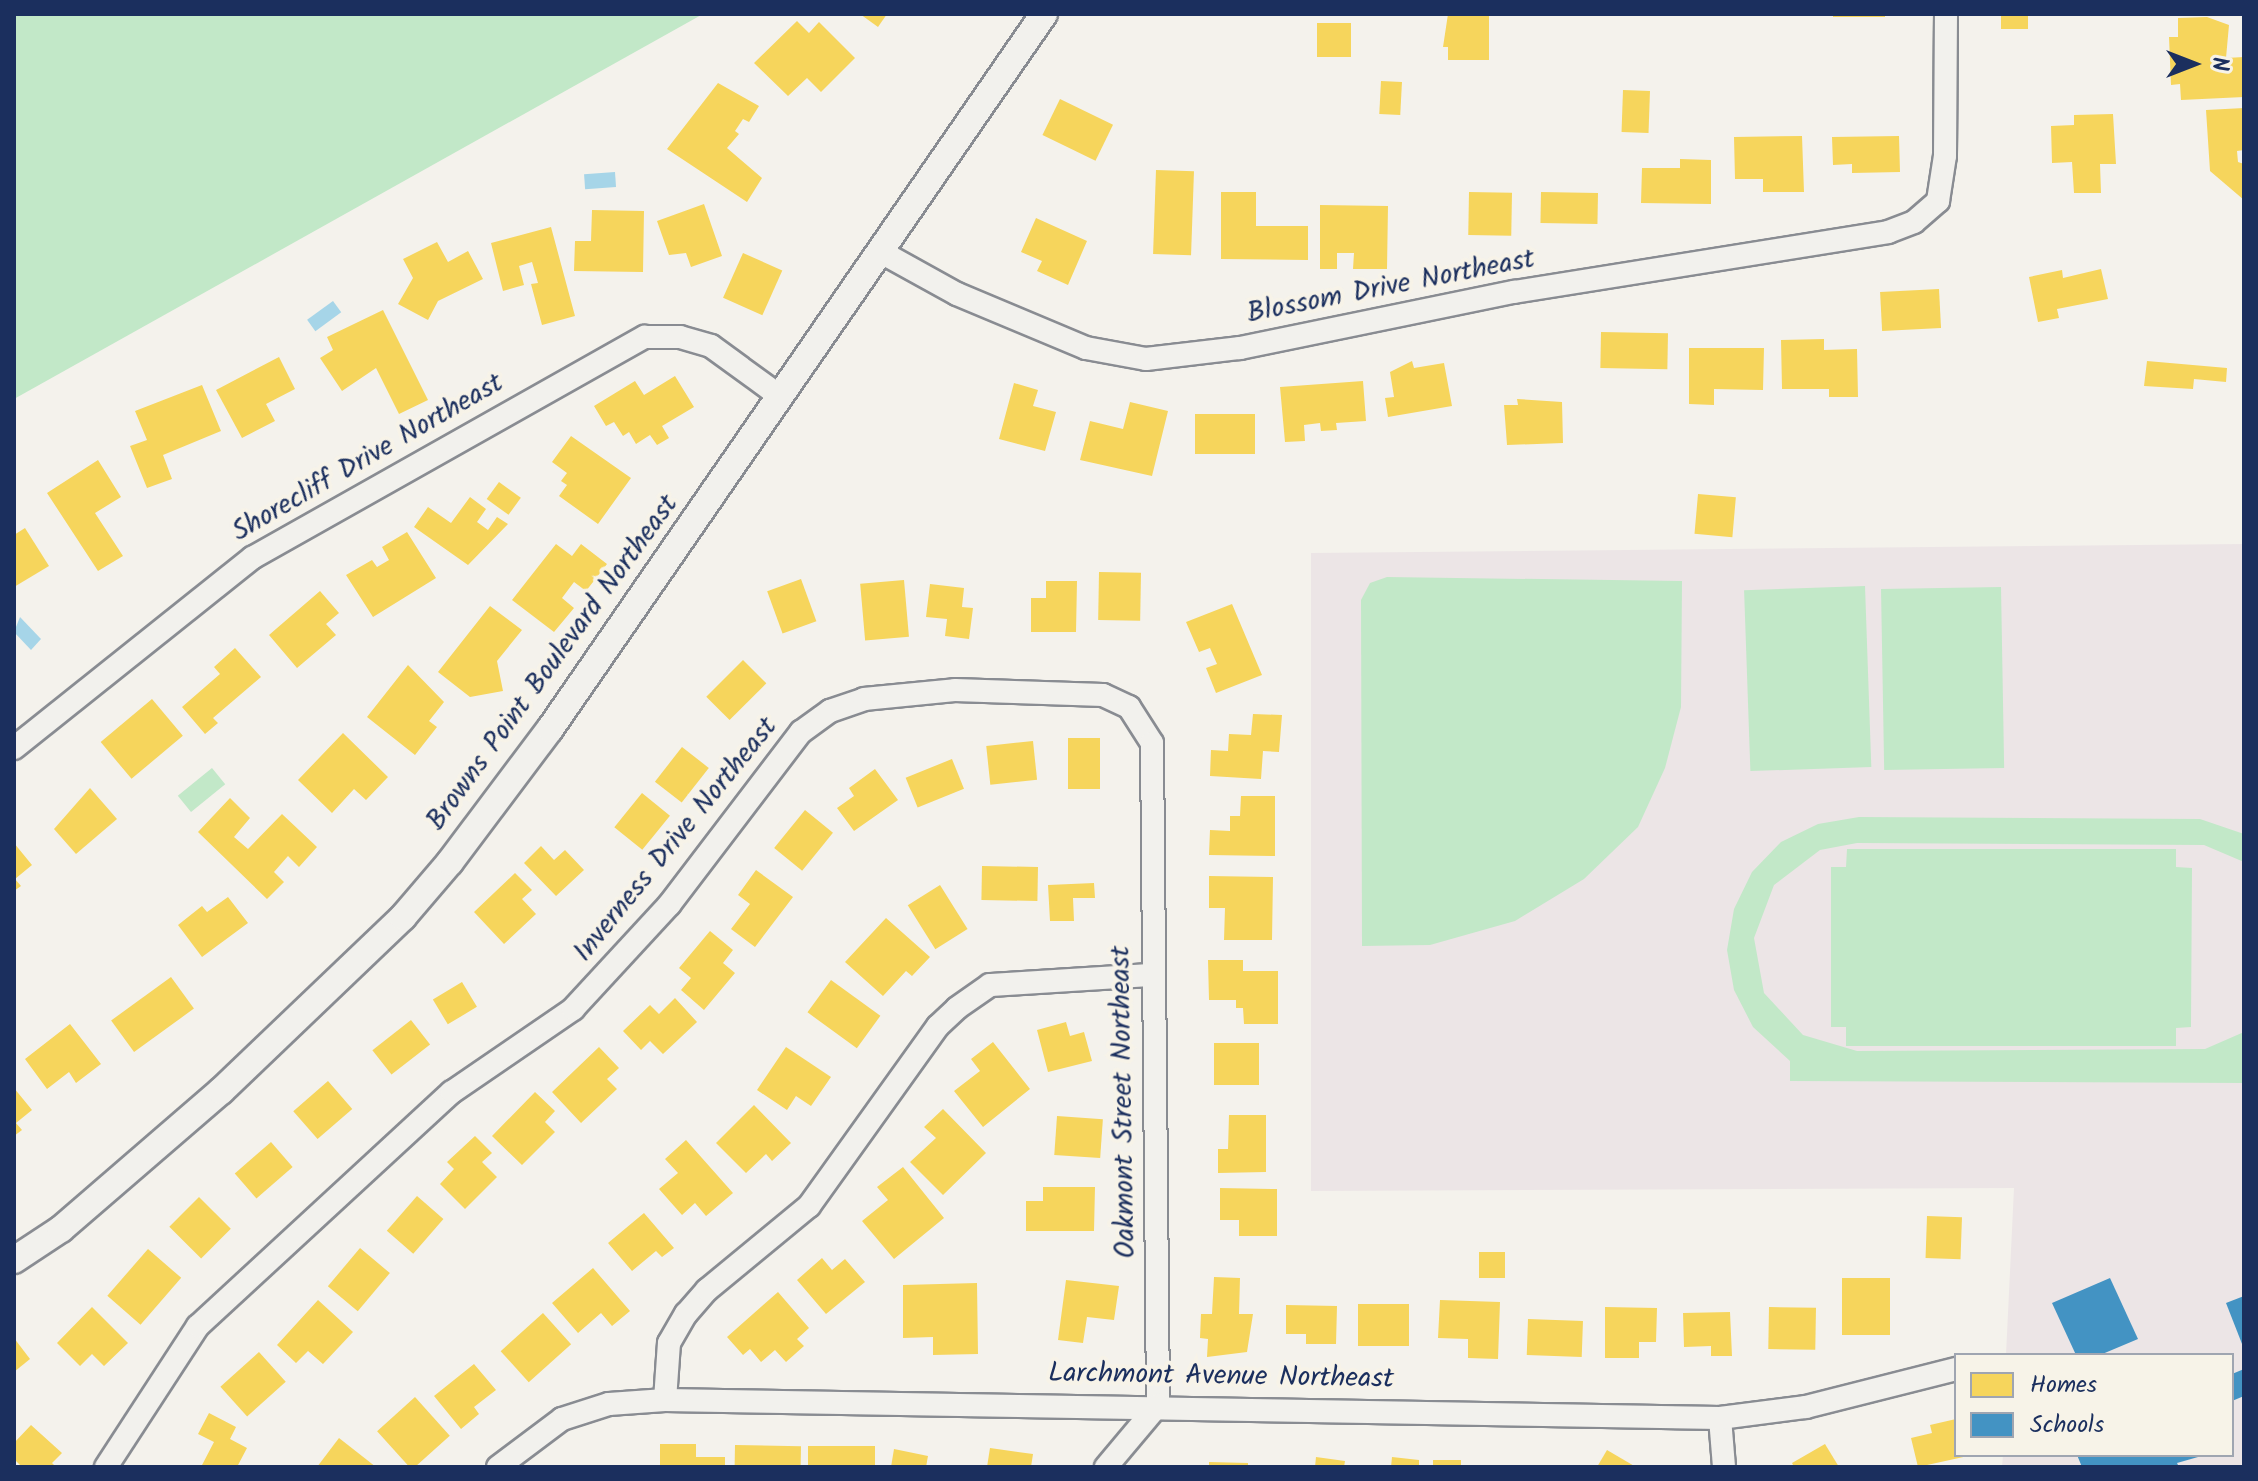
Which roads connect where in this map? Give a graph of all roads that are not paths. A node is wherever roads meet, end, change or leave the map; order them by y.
1 (1044, 14) edge
2 (1946, 14) edge
3 (881, 252) junction
4 (781, 397) junction
5 (1141, 720) joint
6 (14, 748) edge
7 (1151, 975) junction
8 (14, 1260) edge
9 (1954, 1370) edge
10 (665, 1400) junction
11 (1158, 1405) junction
12 (1720, 1418) junction
13 (106, 1467) edge
14 (498, 1467) edge
15 (1106, 1467) edge
16 (1724, 1467) edge

1 - 3 street, Browns Point Boulevard Northeast
2 - 3 street, Blossom Drive Northeast
3 - 4 street, Browns Point Boulevard Northeast
4 - 6 street, Shorecliff Drive Northeast
4 - 8 street, Browns Point Boulevard Northeast
5 - 7 street, Oakmont Street Northeast
5 - 13 street, Inverness Drive Northeast
7 - 10 street
7 - 11 street, Oakmont Street Northeast
9 - 12 street, Larchmont Avenue Northeast
10 - 11 street, Larchmont Avenue Northeast
10 - 14 street, Larchmont Avenue Northeast
11 - 12 street, Larchmont Avenue Northeast
11 - 15 street
12 - 16 street

